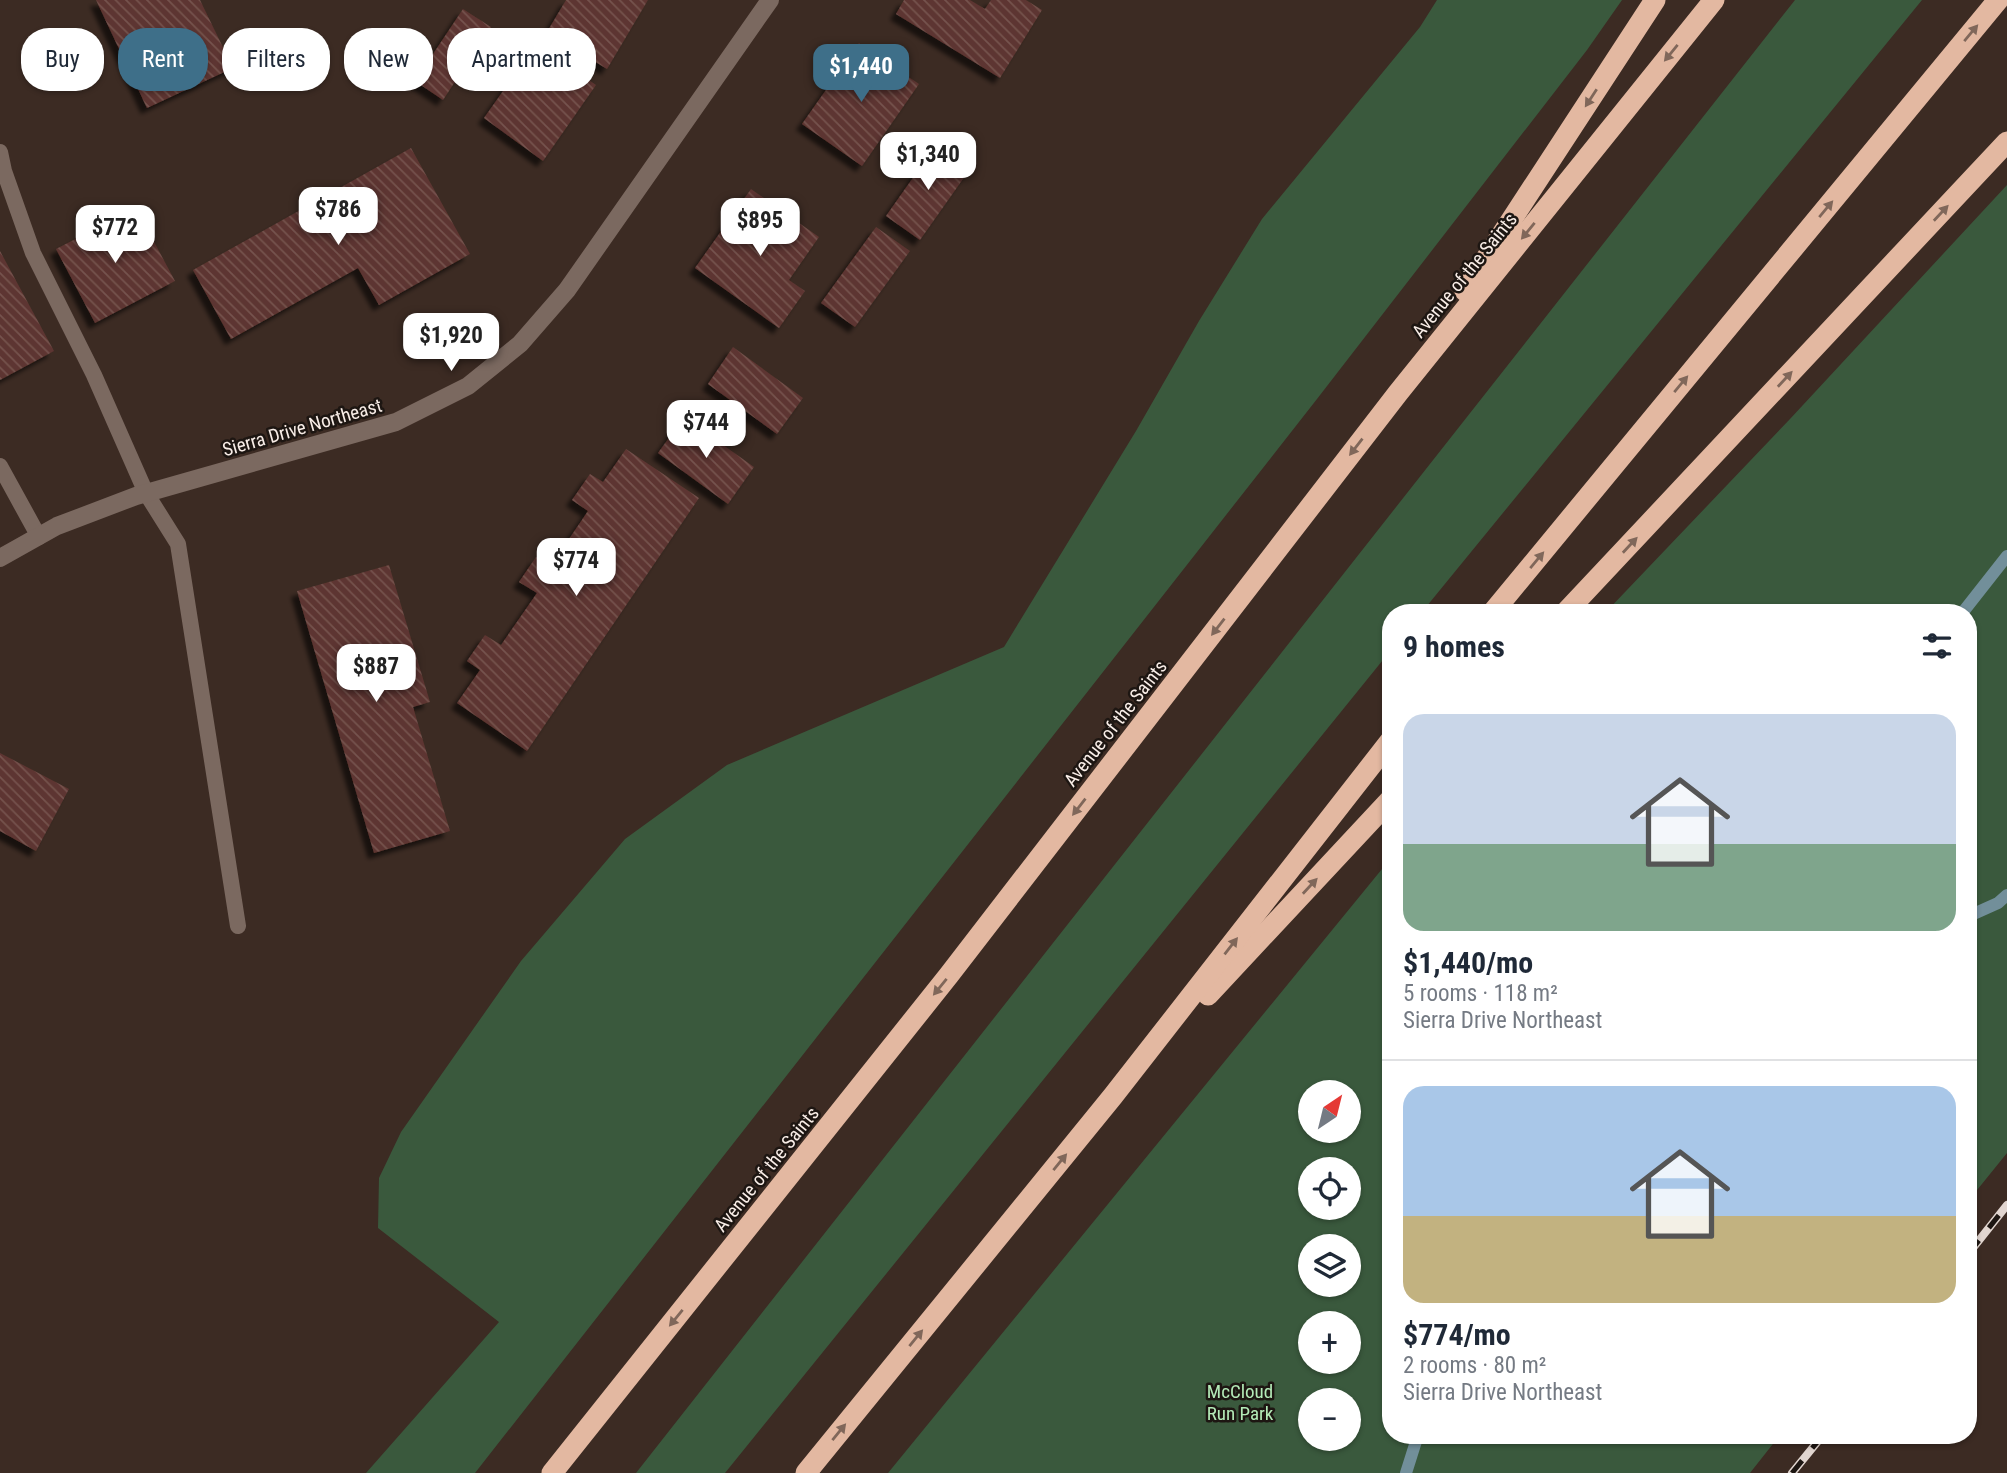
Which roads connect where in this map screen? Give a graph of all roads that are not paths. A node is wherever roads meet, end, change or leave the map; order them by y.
1 (770, 0) edge
2 (1655, 0) edge
3 (1714, 0) edge
4 (1998, 0) edge
5 (2007, 142) edge
6 (0, 152) edge
7 (1398, 393) junction
8 (0, 466) edge
9 (146, 493) junction
10 (38, 537) junction
11 (0, 558) edge
12 (1500, 604) edge
13 (1574, 604) edge
14 (1382, 752) edge
15 (1382, 809) edge
16 (238, 926) dead end
17 (1113, 1096) junction
18 (552, 1473) edge
19 (806, 1473) edge

1 - 9 street, Sierra Drive Northeast
2 -> 7 highway
3 -> 7 highway, Avenue of the Saints
12 -> 4 highway
13 -> 5 highway
6 - 9 lane
7 -> 18 highway, Avenue of the Saints
8 - 10 lane
9 - 10 street, Sierra Drive Northeast
9 - 16 lane
10 - 11 street, Sierra Drive Northeast
17 -> 14 highway
17 -> 15 highway
19 -> 17 highway

